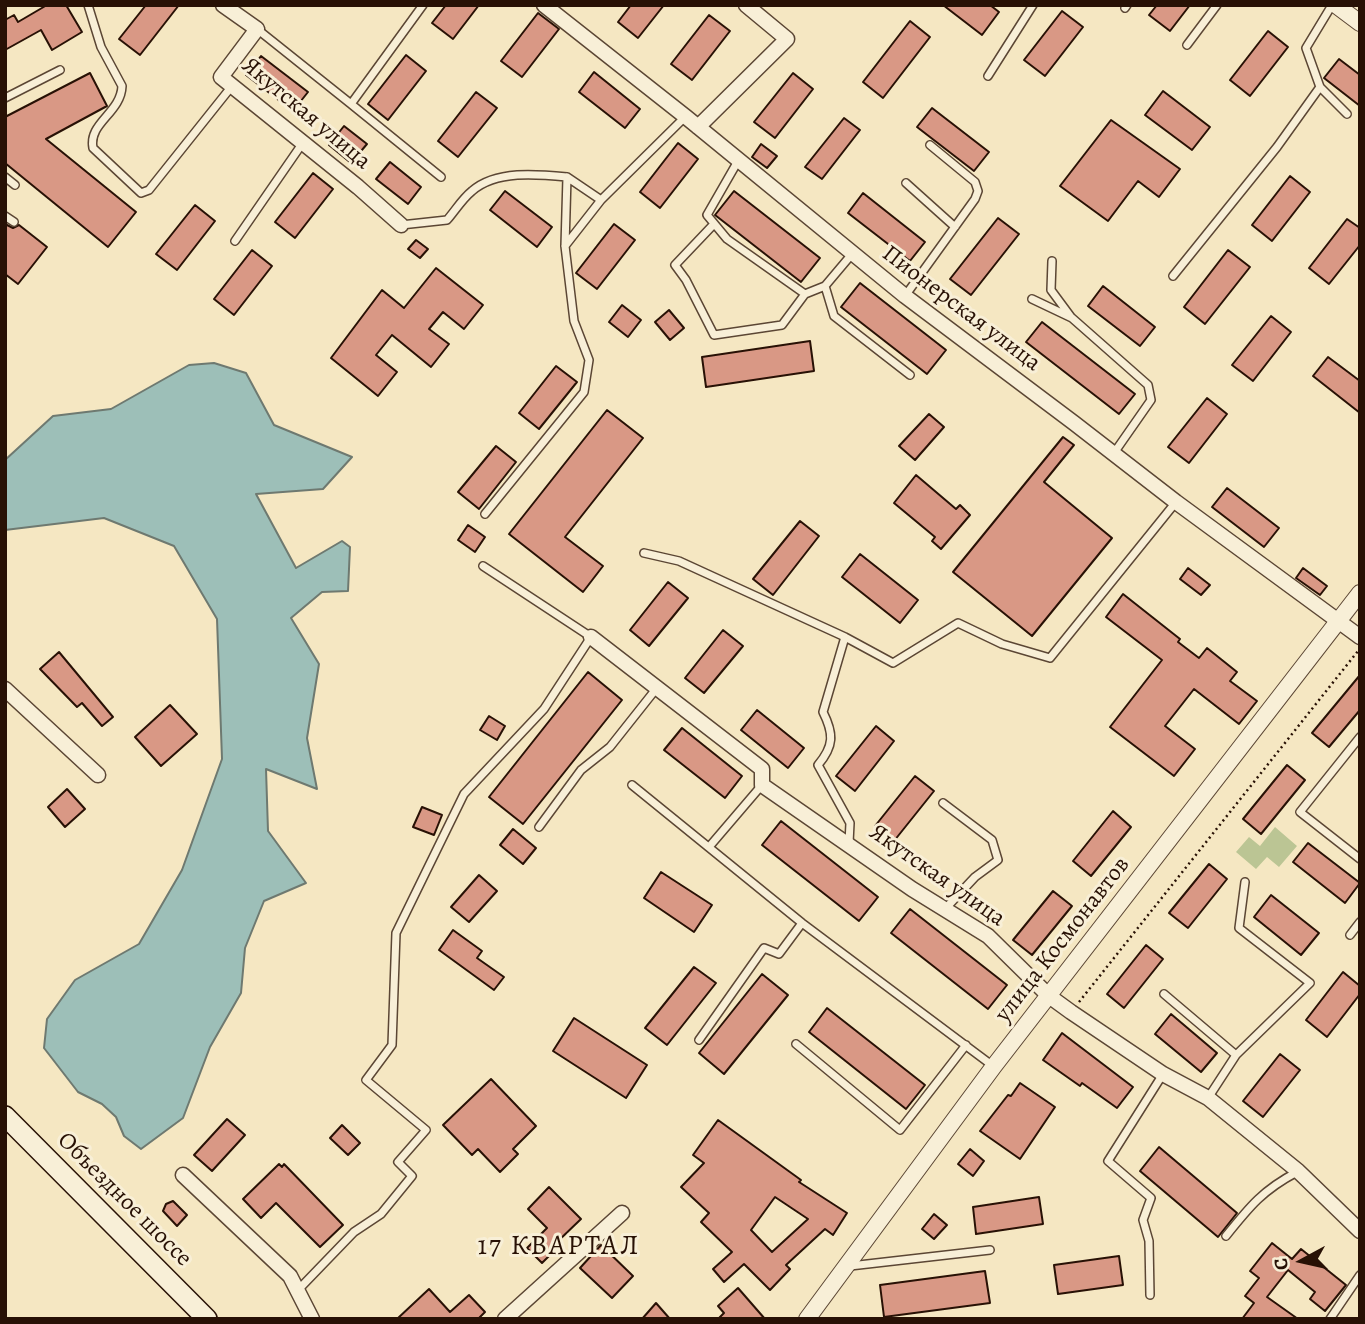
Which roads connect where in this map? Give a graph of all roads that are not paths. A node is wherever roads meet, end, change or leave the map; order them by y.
1 (88, 5) edge
2 (223, 5) edge
3 (423, 5) edge
4 (544, 5) edge
5 (746, 5) edge
6 (1033, 5) edge
7 (1217, 5) edge
8 (1334, 5) edge
9 (1360, 23) edge
10 (257, 29) junction
11 (1187, 45) dead end
12 (60, 69) dead end
13 (988, 76) dead end
14 (232, 86) junction
15 (1320, 87) junction
16 (5, 98) edge
17 (351, 104) junction
18 (1347, 114) dead end
19 (685, 117) junction
20 (698, 127) junction
21 (302, 144) junction
22 (930, 145) dead end
23 (738, 161) junction
24 (5, 177) edge
25 (441, 177) dead end
26 (566, 177) junction
27 (906, 183) dead end
28 (15, 185) dead end
29 (601, 200) junction
30 (5, 216) edge
31 (14, 222) dead end
32 (714, 224) junction
33 (401, 225) joint
34 (955, 227) junction
35 (235, 241) dead end
36 (565, 246) junction
37 (852, 254) junction
38 (1052, 261) dead end
39 (1173, 276) dead end
40 (825, 285) junction
41 (805, 294) junction
42 (905, 296) junction
43 (1032, 299) dead end
44 (1072, 318) junction
45 (910, 375) dead end
46 (1114, 453) junction
47 (1176, 502) junction
48 (485, 514) dead end
49 (643, 553) dead end
50 (482, 566) dead end
51 (1360, 593) edge
52 (1338, 620) junction
53 (591, 637) junction
54 (845, 637) junction
55 (1360, 637) edge
56 (5, 689) edge
57 (656, 689) junction
58 (1360, 737) edge
59 (98, 775) dead end
60 (632, 785) dead end
61 (762, 785) junction
62 (943, 803) dead end
63 (540, 827) dead end
64 (849, 843) junction
65 (709, 847) junction
66 (1360, 859) edge
67 (1245, 882) dead end
68 (946, 909) junction
69 (1360, 922) edge
70 (802, 923) junction
71 (1350, 934) dead end
72 (1164, 994) dead end
73 (1049, 996) junction
74 (699, 1040) dead end
75 (796, 1044) dead end
76 (966, 1045) junction
77 (1236, 1055) junction
78 (994, 1066) junction
79 (1163, 1074) junction
80 (1208, 1098) junction
81 (5, 1116) edge
82 (1298, 1171) junction
83 (183, 1175) dead end
84 (622, 1213) dead end
85 (1360, 1231) edge
86 (1226, 1236) dead end
87 (990, 1250) dead end
88 (845, 1266) junction
89 (1360, 1275) edge
90 (299, 1289) junction
91 (1150, 1295) dead end
92 (207, 1319) edge
93 (312, 1319) edge
94 (505, 1319) edge
95 (807, 1319) edge
96 (1331, 1319) edge

1 - 14 lane
2 - 10 street, Якутская улица
3 - 17 lane
4 - 19 street, Пионерская улица
5 - 20 street
6 - 13 lane
7 - 11 lane
8 - 9 street
8 - 15 lane
10 - 14 street, Якутская улица
10 - 17 lane
12 - 16 lane
14 - 21 street, Якутская улица
15 - 18 lane
15 - 39 lane
17 - 25 lane
19 - 20 street, Пионерская улица
19 - 29 lane
20 - 23 street, Пионерская улица
21 - 33 street, Якутская улица
21 - 35 lane
22 - 34 lane
23 - 32 lane
23 - 37 street, Пионерская улица
24 - 28 lane
26 - 29 lane
26 - 33 lane
26 - 36 lane
27 - 34 lane
29 - 36 lane
30 - 31 lane
32 - 41 lane
32 - 41 lane
34 - 42 lane
36 - 48 lane
37 - 40 lane
37 - 42 street, Пионерская улица
38 - 44 lane
40 - 41 lane
40 - 45 lane
42 - 46 street, Пионерская улица
43 - 44 lane
44 - 46 lane
46 - 47 street, Пионерская улица
47 - 52 street, Пионерская улица
47 - 54 lane
49 - 54 lane
50 - 53 lane
51 - 52 street, улица Космонавтов
52 - 55 street, Пионерская улица
52 - 73 street, улица Космонавтов
53 - 57 street, Якутская улица
53 - 90 lane
54 - 64 lane
56 - 59 street
57 - 61 street, Якутская улица
57 - 63 lane
58 - 66 lane
60 - 65 lane
61 - 64 street, Якутская улица
61 - 65 lane
62 - 68 lane
64 - 68 street, Якутская улица
65 - 70 lane
67 - 77 lane
68 - 73 street, Якутская улица
69 - 71 lane
70 - 74 lane
70 - 76 lane
72 - 77 lane
73 - 78 street, улица Космонавтов
73 - 79 street, Якутская улица
75 - 76 lane
76 - 78 lane
77 - 80 lane
78 - 88 street, улица Космонавтов
79 - 80 street, Якутская улица
79 - 91 lane
80 - 82 street, Якутская улица
81 - 92 main road, Объездное шоссе
82 - 85 street, Якутская улица
82 - 86 lane
83 - 90 street
84 - 94 street
87 - 88 lane
88 - 95 street, улица Космонавтов
89 - 96 lane
90 - 93 street

